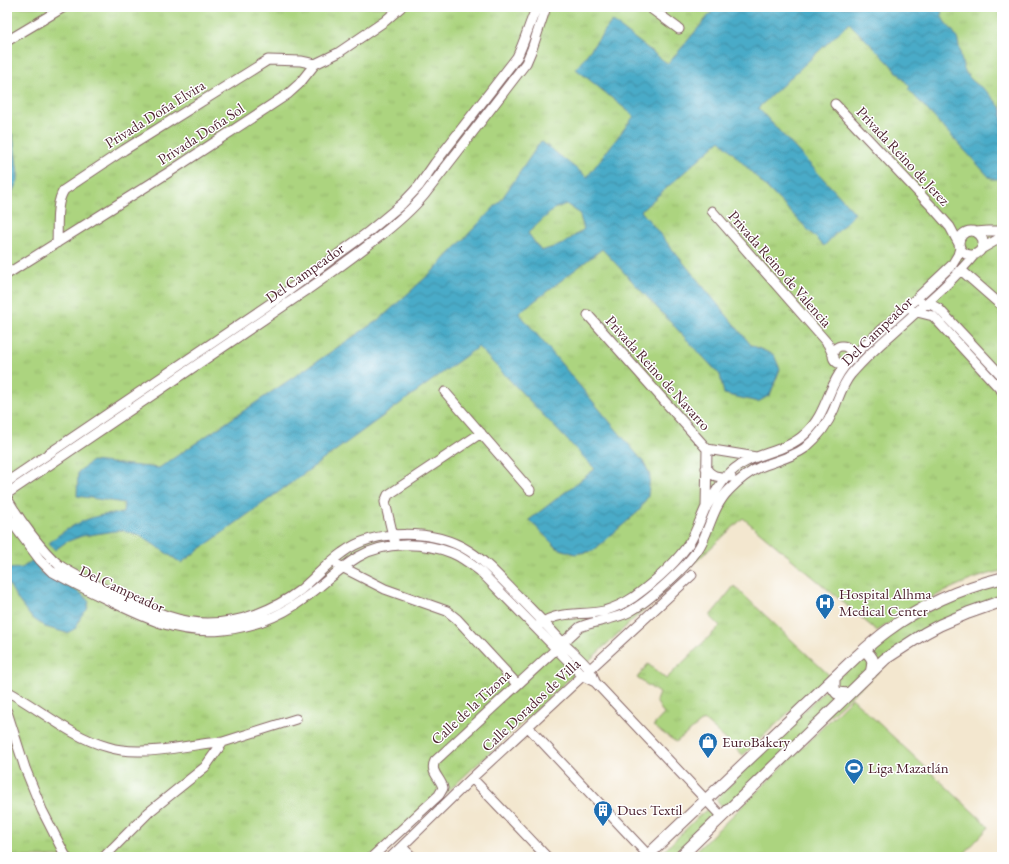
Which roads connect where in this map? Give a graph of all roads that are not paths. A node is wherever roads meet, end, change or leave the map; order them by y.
1 (64, 7) edge
2 (401, 7) edge
3 (537, 7) edge
4 (546, 7) edge
5 (649, 7) edge
6 (531, 19) junction
7 (541, 22) junction
8 (679, 29) dead end
9 (7, 41) edge
10 (315, 64) junction
11 (835, 104) dead end
12 (712, 212) dead end
13 (950, 227) junction
14 (1002, 231) edge
15 (972, 232) junction
16 (1002, 237) edge
17 (57, 242) junction
18 (959, 246) junction
19 (978, 252) junction
20 (961, 270) junction
21 (7, 274) edge
22 (938, 291) junction
23 (277, 299) junction
24 (913, 302) junction
25 (924, 304) junction
26 (1002, 306) edge
27 (282, 308) junction
28 (939, 308) junction
29 (904, 310) junction
30 (917, 312) junction
31 (588, 315) dead end
32 (828, 344) junction
33 (863, 346) junction
34 (843, 347) junction
35 (189, 358) junction
36 (834, 358) junction
37 (865, 359) junction
38 (849, 360) junction
39 (194, 367) junction
40 (851, 374) junction
41 (1002, 375) edge
42 (993, 381) junction
43 (835, 382) junction
44 (1002, 391) edge
45 (445, 392) dead end
46 (101, 418) junction
47 (107, 426) junction
48 (481, 434) junction
49 (707, 449) junction
50 (729, 453) junction
51 (756, 457) junction
52 (706, 468) junction
53 (731, 474) junction
54 (745, 476) junction
55 (7, 482) edge
56 (530, 490) dead end
57 (728, 490) junction
58 (7, 496) edge
59 (706, 509) junction
60 (7, 516) edge
61 (394, 535) junction
62 (395, 546) junction
63 (332, 560) junction
64 (342, 568) junction
65 (692, 575) dead end
66 (1002, 578) edge
67 (1002, 601) edge
68 (582, 614) junction
69 (544, 622) junction
70 (587, 624) junction
71 (222, 626) junction
72 (535, 627) junction
73 (559, 646) junction
74 (864, 650) junction
75 (586, 673) junction
76 (871, 673) junction
77 (834, 678) junction
78 (517, 684) junction
79 (7, 690) edge
80 (848, 694) junction
81 (7, 712) edge
82 (296, 719) dead end
83 (528, 727) junction
84 (223, 742) junction
85 (472, 778) junction
86 (707, 800) junction
87 (722, 817) junction
88 (402, 846) junction
89 (647, 856) edge
90 (66, 857) edge
91 (104, 857) edge
92 (372, 857) edge
93 (391, 857) edge
94 (412, 857) edge
95 (547, 857) edge
96 (680, 857) edge

1 - 9 street
2 - 10 street, Privada Doña Sol
3 - 6 street, Del Campeador
4 - 7 street, Del Campeador
5 - 8 street
6 - 7 street
6 - 23 street, Del Campeador
7 - 27 street, Del Campeador
10 - 17 street, Privada Doña Sol
10 - 17 street, Privada Doña Elvira
11 - 13 street, Privada Reino de Jerez
12 - 32 street, Privada Reino de Valencia
13 - 15 street, Privada Reino de Jerez
13 - 18 street, Privada Reino de Jerez
14 - 15 street
15 - 18 street
15 - 19 street
16 - 19 street, Del Campeador
17 - 21 street, Privada Doña Sol
18 - 19 street
18 - 24 street, Del Campeador
19 - 20 street, Del Campeador
20 - 22 street, Del Campeador
20 - 26 street
22 - 25 street, Del Campeador
22 - 28 street
23 - 27 street
23 - 35 street, Del Campeador
24 - 25 street
24 - 29 street, Del Campeador
25 - 28 street
25 - 30 street, Del Campeador
27 - 39 street, Del Campeador
28 - 41 street
29 - 30 street
29 - 33 street, Del Campeador
30 - 37 street, Del Campeador
30 - 42 street
31 - 49 street, Privada Reino de Navarro
32 - 34 street, Privada Reino de Valencia
32 - 36 street, Privada Reino de Valencia
33 - 34 street, Del Campeador
33 - 38 street, Del Campeador
34 - 36 street
34 - 38 street
35 - 39 street
35 - 46 street, Del Campeador
36 - 38 street
36 - 43 street, Del Campeador
37 - 38 street
37 - 40 street, Del Campeador
38 - 40 street
38 - 43 street, Del Campeador
39 - 47 street, Del Campeador
40 - 54 street, Del Campeador
41 - 42 street
42 - 44 street
43 - 51 street, Del Campeador
45 - 48 street
46 - 47 street
46 - 55 street, Del Campeador
47 - 58 street, Del Campeador
48 - 56 street
48 - 61 street
49 - 50 street
49 - 52 street
50 - 51 street
50 - 53 street
51 - 53 street, Del Campeador
52 - 53 street
52 - 59 street
53 - 54 street
53 - 57 street
53 - 59 street, Del Campeador
54 - 57 street, Del Campeador
57 - 70 street, Del Campeador
58 - 71 street, Del Campeador
59 - 68 street, Del Campeador
60 - 71 street, Del Campeador
61 - 62 street
61 - 63 street, Del Campeador
61 - 69 street, Del Campeador
62 - 64 street, Del Campeador
62 - 72 street, Del Campeador
63 - 64 street
63 - 71 street, Del Campeador
64 - 71 street, Del Campeador
64 - 78 street
65 - 75 street, Calle Dorados de Villa
66 - 74 main road
67 - 76 main road
68 - 69 street, Del Campeador
68 - 70 street
69 - 72 street, Del Campeador
69 - 73 street, Del Campeador
70 - 73 street, Del Campeador
72 - 73 street, Del Campeador
73 - 75 street
73 - 78 street, Calle de la Tizona
74 - 76 main road
74 - 77 main road
75 - 83 street, Calle Dorados de Villa
75 - 86 street
76 - 80 main road
77 - 80 main road
77 - 86 main road
78 - 92 street, Calle de la Tizona
79 - 84 street
80 - 87 main road
81 - 90 street
82 - 84 street
83 - 85 street, Calle Dorados de Villa
83 - 89 street
84 - 91 street
85 - 88 street, Calle Dorados de Villa
85 - 95 street
86 - 87 street
86 - 89 main road
87 - 96 main road
88 - 93 street, Calle Dorados de Villa
88 - 94 street

